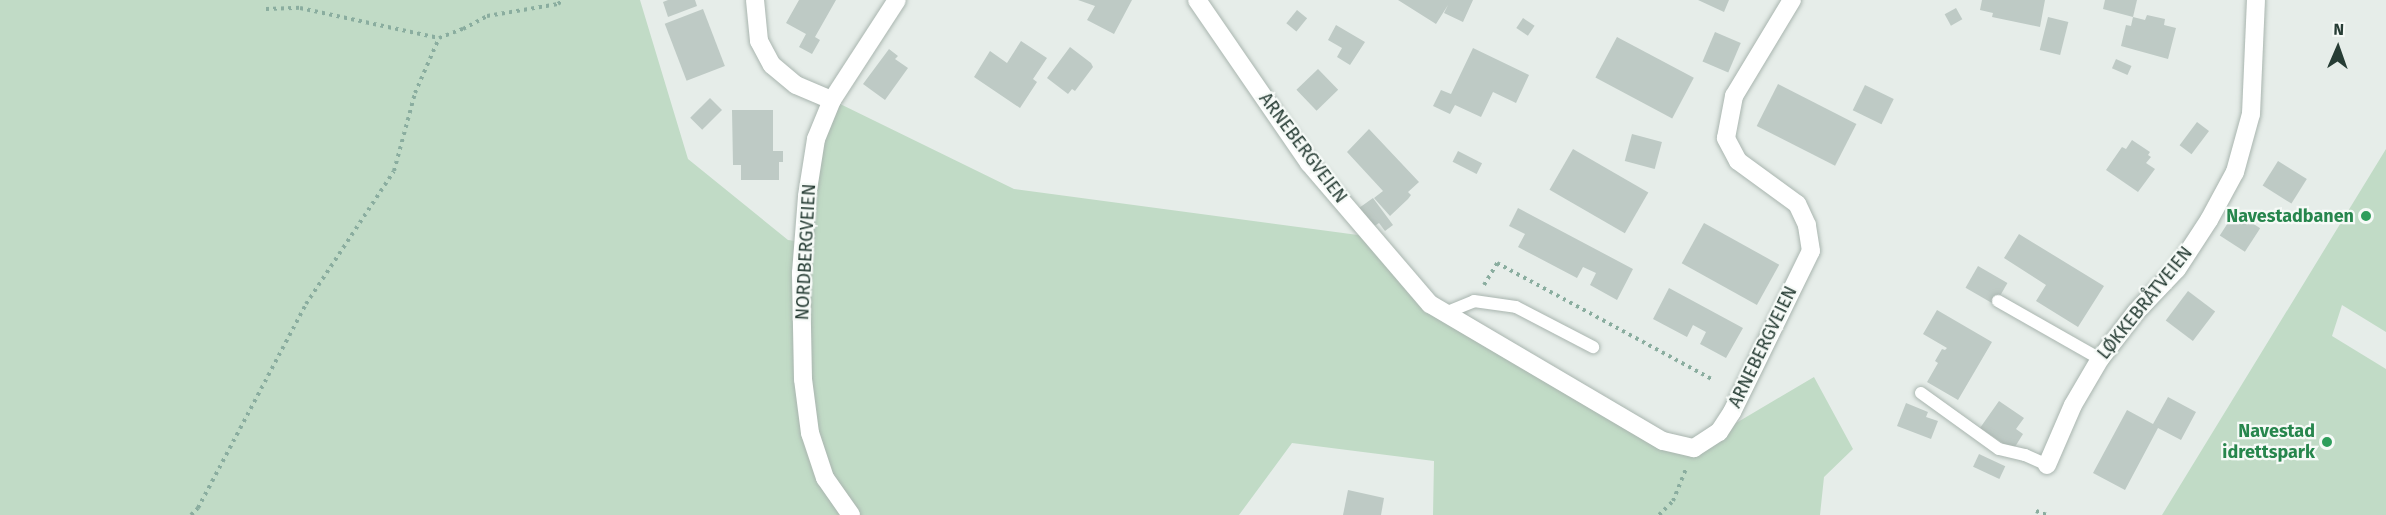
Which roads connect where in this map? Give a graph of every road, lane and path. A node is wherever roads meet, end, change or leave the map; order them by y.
1 (563, 0) edge
2 (755, 0) edge
3 (897, 0) edge
4 (1197, 0) edge
5 (1792, 0) edge
6 (2256, 0) edge
7 (266, 9) dead end
8 (439, 38) junction
9 (831, 100) junction
10 (1474, 301) junction
11 (1998, 301) dead end
12 (1445, 313) junction
13 (1593, 347) dead end
14 (2100, 359) junction
15 (1713, 380) dead end
16 (1921, 393) dead end
17 (1694, 448) junction
18 (2047, 465) joint
19 (2036, 511) dead end
20 (191, 515) edge
21 (851, 515) edge
22 (1659, 515) edge
23 (2047, 515) edge

1 - 8 path
2 - 9 street
3 - 9 street, NORDBERGVEIEN
4 - 12 street, ARNEBERGVEIEN
5 - 17 street, ARNEBERGVEIEN
6 - 14 street, LØKKEBRÅTVEIEN
7 - 8 path
8 - 20 path
9 - 21 street, NORDBERGVEIEN
10 - 12 lane
10 - 13 lane
10 - 15 path
11 - 14 lane
12 - 17 street, ARNEBERGVEIEN
14 - 18 street, LØKKEBRÅTVEIEN
16 - 18 lane
17 - 22 path
19 - 23 path

